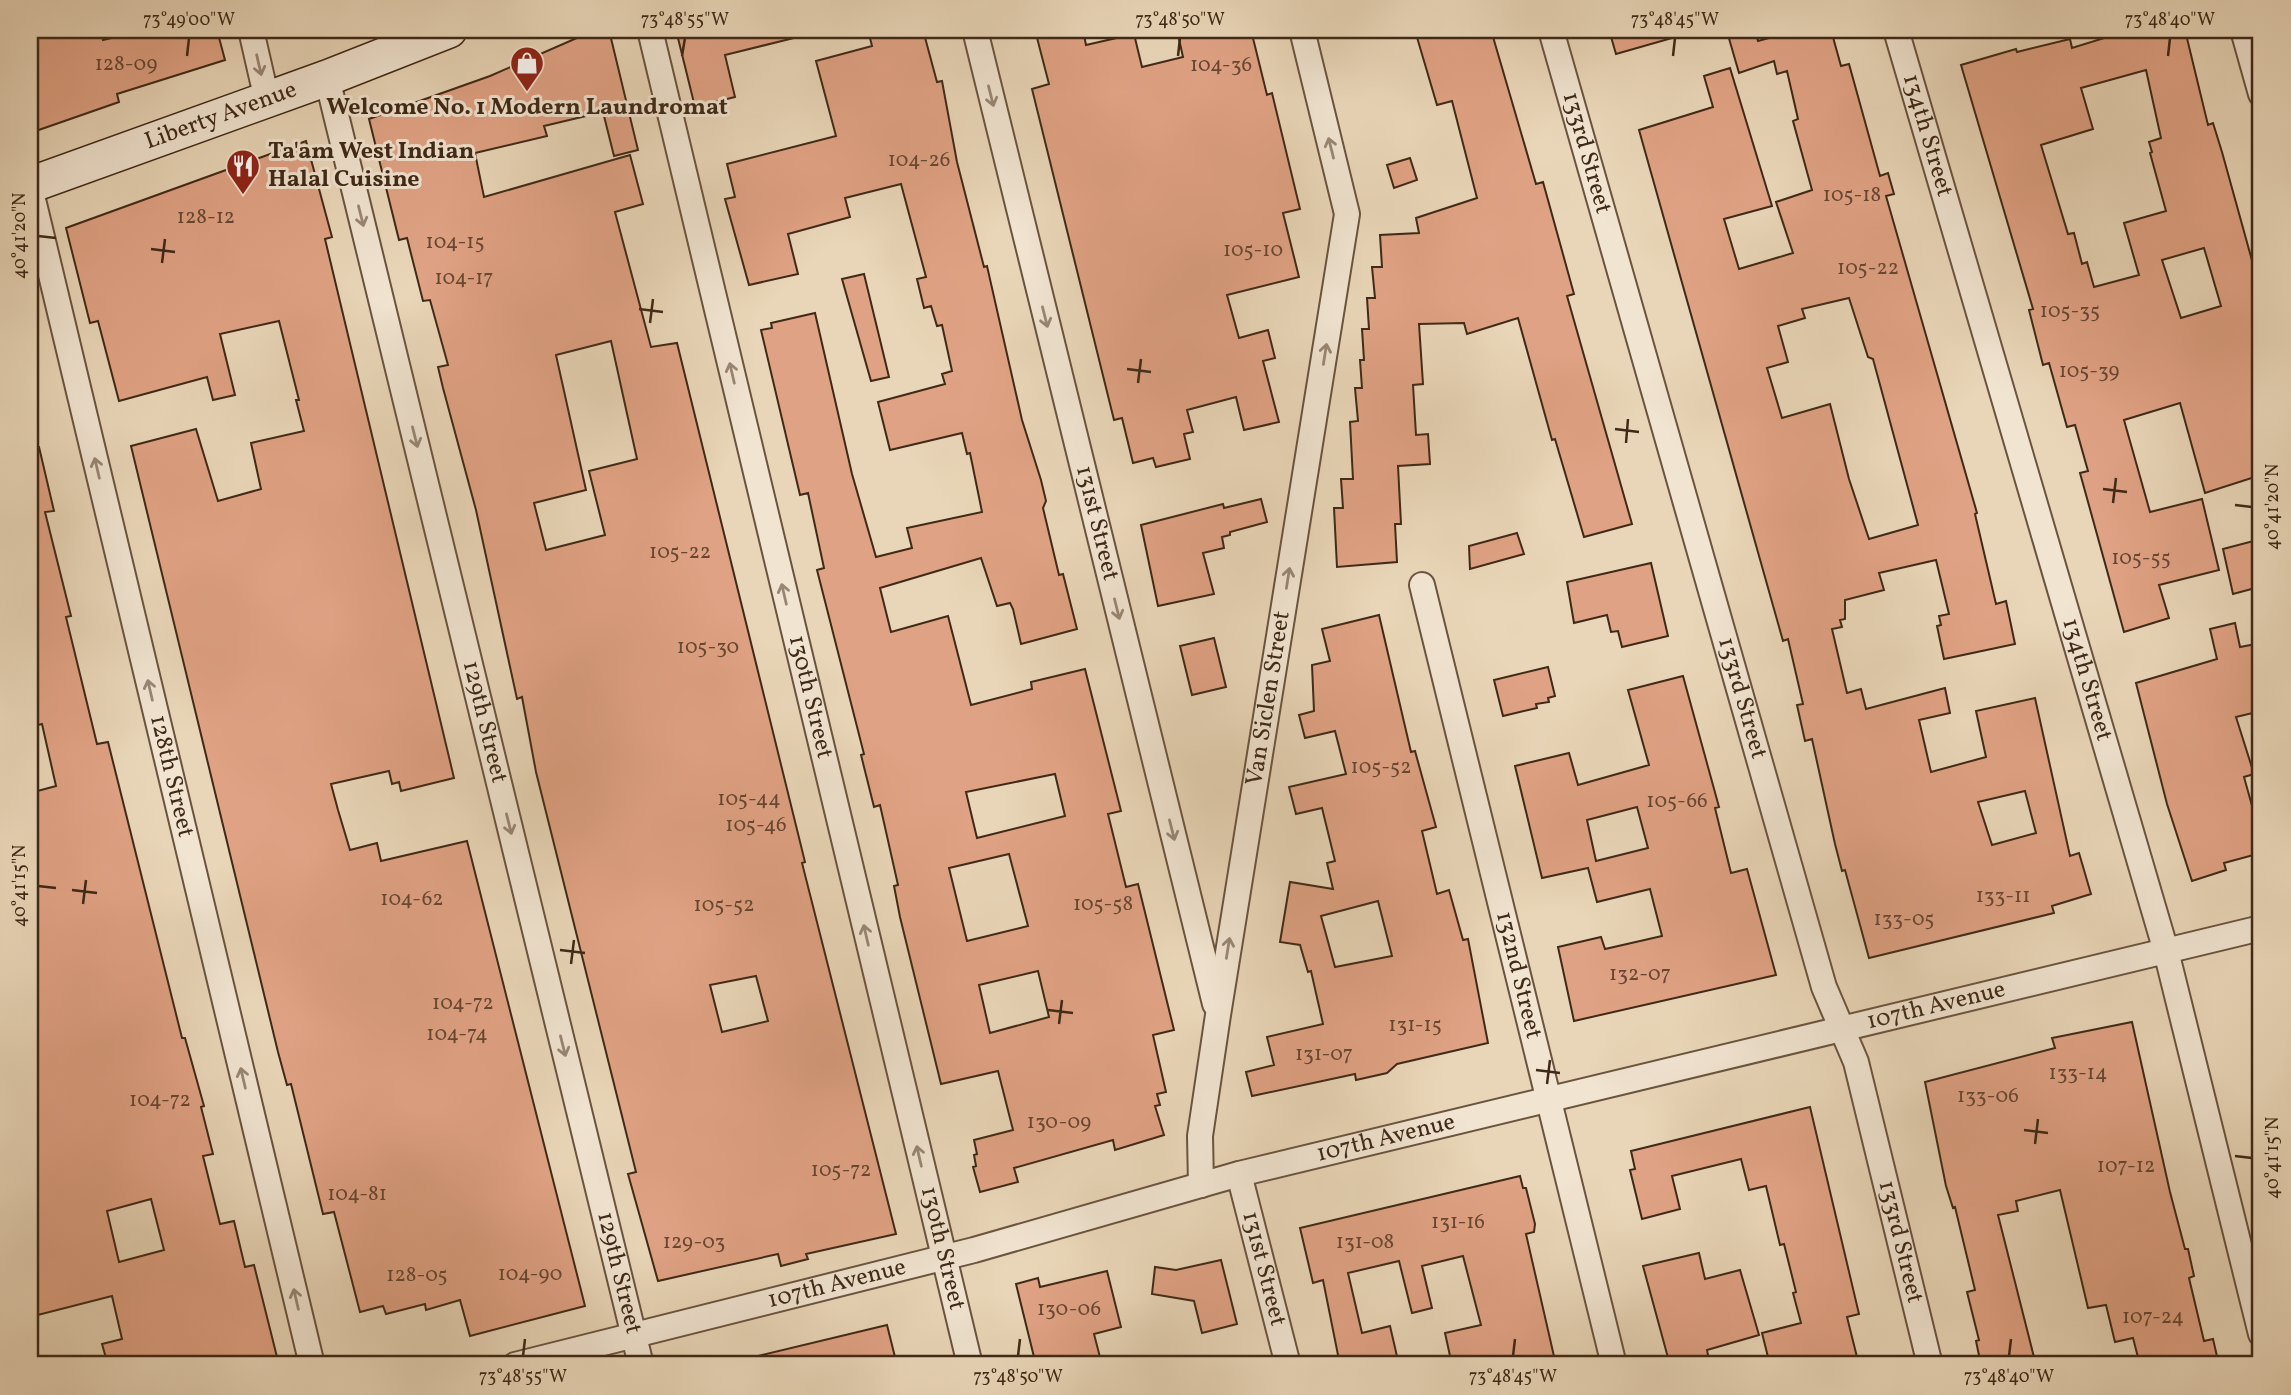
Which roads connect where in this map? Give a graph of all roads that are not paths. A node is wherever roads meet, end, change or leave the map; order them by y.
1 (251, 30) edge
2 (449, 30) edge
3 (650, 30) edge
4 (975, 30) edge
5 (1303, 30) edge
6 (1551, 30) edge
7 (1896, 30) edge
8 (2243, 30) edge
9 (327, 78) junction
10 (2261, 93) edge
11 (267, 100) junction
12 (30, 186) edge
13 (1422, 585) dead end
14 (2261, 928) edge
15 (2166, 951) junction
16 (1217, 1015) junction
17 (1842, 1029) junction
18 (1549, 1099) junction
19 (1239, 1174) junction
20 (1201, 1185) junction
21 (943, 1258) junction
22 (2261, 1334) edge
23 (634, 1336) junction
24 (312, 1365) edge
25 (515, 1365) edge
26 (641, 1365) edge
27 (970, 1365) edge
28 (1288, 1365) edge
29 (1614, 1365) edge
30 (1930, 1365) edge

1 -> 11 street
2 - 9 street, Liberty Avenue
21 -> 3 street, 130th Street
4 -> 16 street, 131st Street
16 -> 5 street, Van Siclen Street
6 - 17 street, 133rd Street
7 - 15 street, 134th Street
8 - 10 street
9 - 11 street, Liberty Avenue
9 -> 23 street, 129th Street
11 - 12 street, Liberty Avenue
24 -> 12 street, 128th Street
13 - 18 street, 132nd Street
14 - 15 street, 107th Avenue
15 - 17 street, 107th Avenue
15 - 22 street, 134th Street
16 - 20 street, Van Siclen Street
17 - 18 street, 107th Avenue
17 - 30 street, 133rd Street
18 - 19 street, 107th Avenue
18 - 29 street, 132nd Street
19 - 20 street, 107th Avenue
19 - 28 street, 131st Street
20 - 21 street, 107th Avenue
21 - 23 street, 107th Avenue
21 - 27 street, 130th Street
23 - 25 street, 107th Avenue
23 - 26 street, 129th Street

